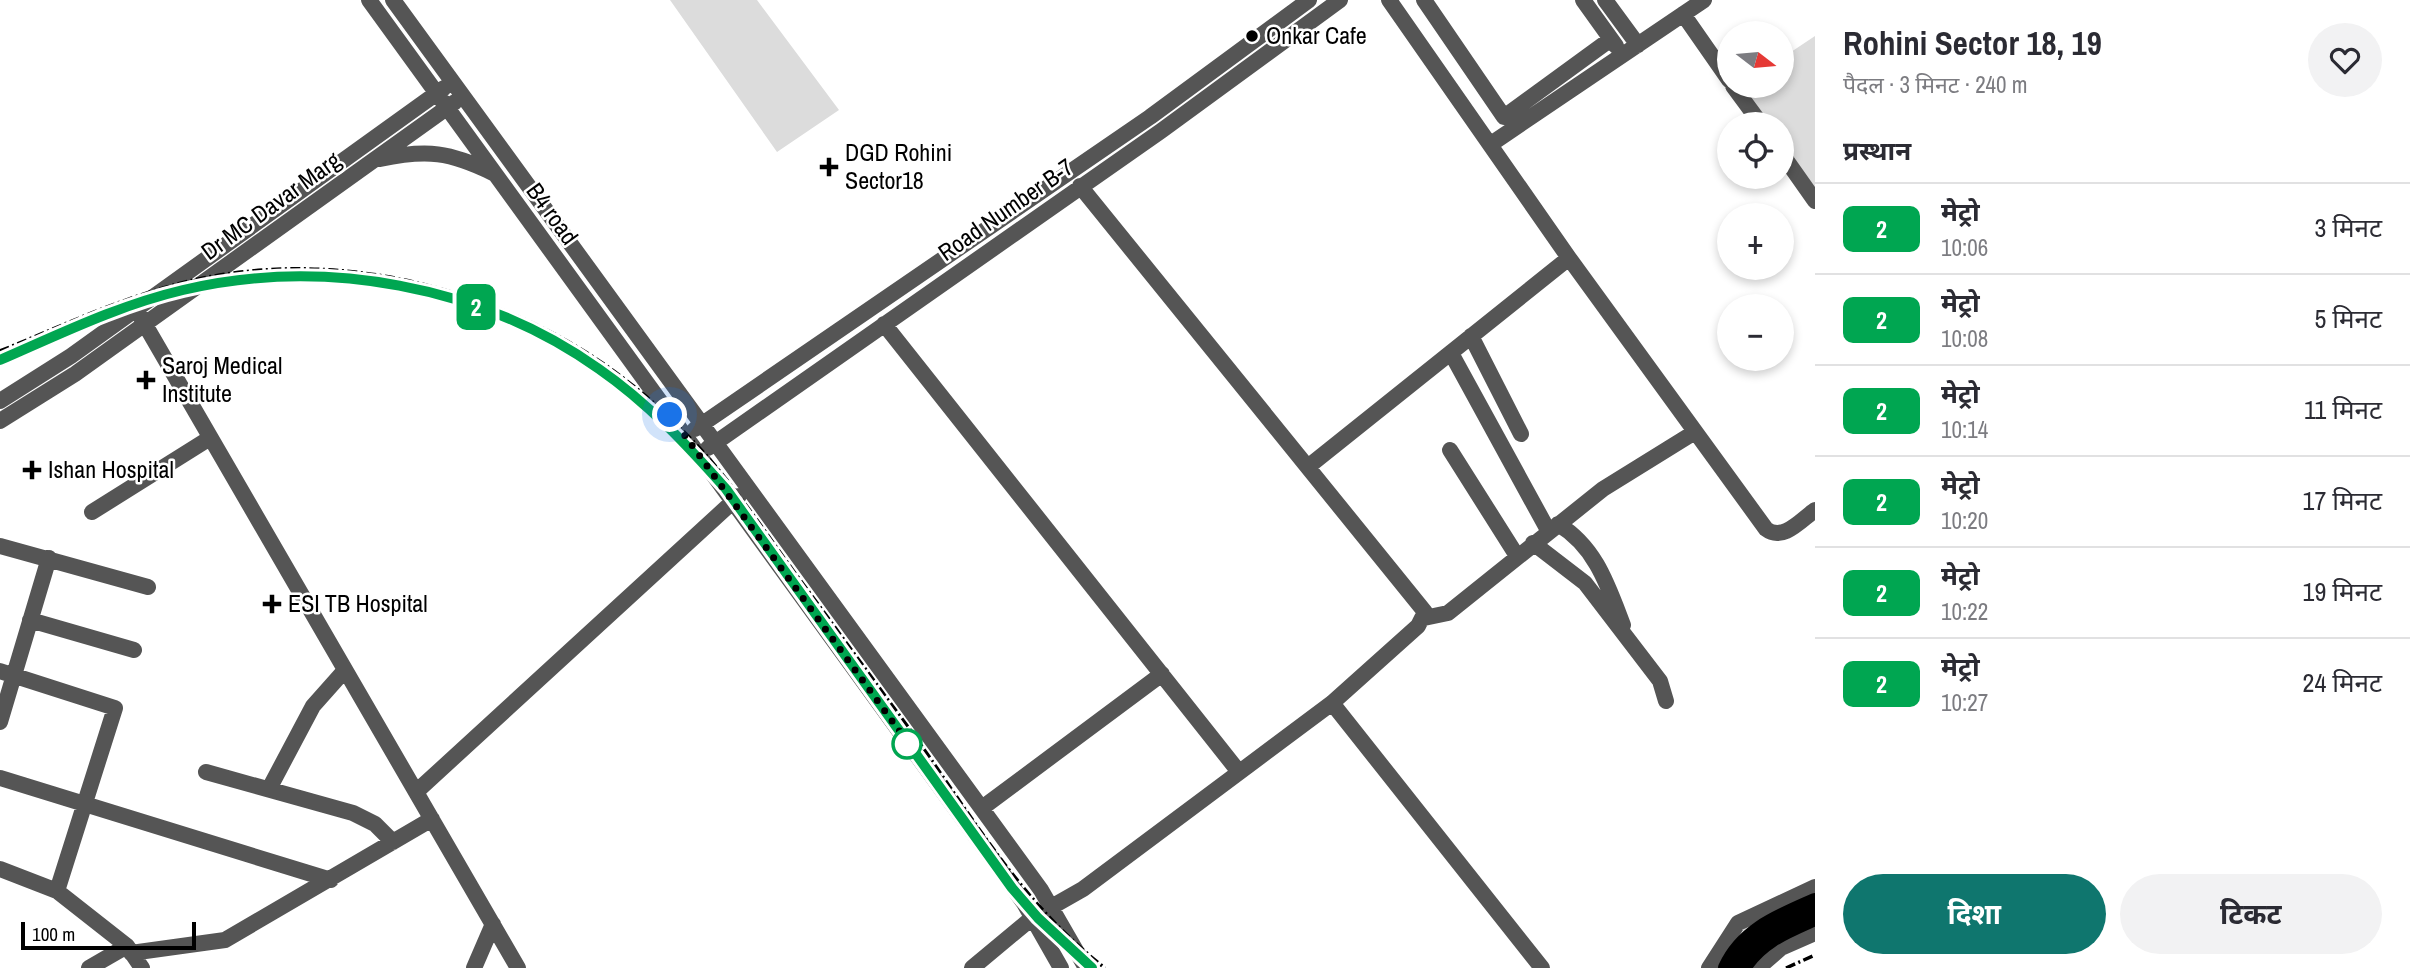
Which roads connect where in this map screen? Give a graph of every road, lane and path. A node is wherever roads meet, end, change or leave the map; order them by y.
1 (369, 0) edge
2 (393, 0) edge
3 (1309, 0) edge
4 (1340, 0) edge
5 (1389, 0) edge
6 (1424, 0) edge
7 (1583, 0) edge
8 (1605, 0) edge
9 (1704, 0) edge
10 (1683, 14) junction
11 (1611, 39) junction
12 (1638, 45) junction
13 (1461, 52) junction
14 (1623, 55) junction
15 (1717, 63) edge
16 (1437, 68) junction
17 (453, 82) junction
18 (435, 93) junction
19 (463, 97) junction
20 (446, 107) junction
21 (1150, 117) junction
22 (1160, 131) junction
23 (1491, 144) junction
24 (373, 160) junction
25 (1794, 171) edge
26 (495, 174) junction
27 (1080, 186) junction
28 (1815, 201) edge
29 (1569, 258) junction
30 (598, 282) junction
31 (582, 294) junction
32 (136, 309) junction
33 (884, 324) junction
34 (145, 325) junction
35 (1471, 336) junction
36 (1451, 352) junction
37 (0, 401) edge
38 (0, 422) edge
39 (702, 425) junction
40 (1695, 432) junction
41 (1521, 434) dead end
42 (684, 436) junction
43 (211, 438) junction
44 (716, 443) junction
45 (1450, 450) dead end
46 (698, 454) junction
47 (1309, 466) junction
48 (749, 489) junction
49 (733, 502) junction
50 (1815, 510) edge
51 (92, 512) dead end
52 (1554, 528) junction
53 (1534, 543) junction
54 (0, 547) edge
55 (1517, 556) junction
56 (49, 558) junction
57 (148, 587) dead end
58 (1424, 618) junction
59 (30, 620) junction
60 (1631, 644) junction
61 (134, 650) dead end
62 (345, 670) junction
63 (7, 673) edge
64 (1162, 674) junction
65 (1666, 701) dead end
66 (1332, 703) junction
67 (0, 722) edge
68 (206, 772) dead end
69 (1239, 772) junction
70 (0, 778) edge
71 (269, 789) junction
72 (416, 792) junction
73 (85, 804) junction
74 (982, 808) junction
75 (432, 819) junction
76 (393, 842) junction
77 (0, 869) edge
78 (331, 880) junction
79 (1815, 887) edge
80 (57, 891) junction
81 (1815, 902) edge
82 (1050, 906) junction
83 (1815, 917) edge
84 (1032, 918) junction
85 (492, 924) junction
86 (1815, 933) edge
87 (129, 950) junction
88 (89, 968) edge
89 (142, 968) edge
90 (474, 968) edge
91 (518, 968) edge
92 (972, 968) edge
93 (1061, 968) edge
94 (1086, 968) edge
95 (1542, 968) edge
96 (1709, 968) edge
97 (1727, 968) edge
98 (1742, 968) edge
99 (1758, 968) edge

1 - 18 street, B4 road
2 - 17 street, B4 road
3 - 21 street, Road Number B-7
4 - 22 street, Road Number B-7
5 - 16 street
6 - 13 street
7 - 11 street
8 - 12 street
9 - 10 street
10 - 12 street
10 - 15 street
11 - 13 street
11 - 14 street
12 - 14 street
13 - 16 street
14 - 23 street
16 - 23 street
17 - 18 street
17 - 19 street, B4 road
18 - 20 street, B4 road
18 - 32 street
19 - 20 street, Dr MC Davar Marg
19 - 30 street, B4 road
20 - 24 street, Dr MC Davar Marg
20 - 26 street, B4 road
21 - 22 street
21 - 39 street, Road Number B-7
22 - 27 street, Road Number B-7
23 - 29 street
24 - 26 street
24 - 34 street, Dr MC Davar Marg
25 - 28 street
26 - 31 street, B4 road
27 - 33 street, Road Number B-7
27 - 47 street
29 - 35 street
29 - 40 street
30 - 31 street
30 - 39 street, B4 road
31 - 42 street, B4 road
32 - 34 street
32 - 37 street
33 - 44 street, Road Number B-7
33 - 64 street
34 - 38 street, Dr MC Davar Marg
34 - 43 street
35 - 36 street
35 - 41 street
36 - 47 street
36 - 52 street
39 - 42 street, Road Number B-7
39 - 44 street, B4 road
40 - 50 street
40 - 52 street
42 - 46 street, B4 road
43 - 51 street
43 - 62 street
44 - 46 street, Road Number B-7
44 - 48 street, B4 road
45 - 55 street
46 - 49 street, B4 road
47 - 58 street
48 - 49 street
48 - 74 street, B4 road
49 - 72 street
49 - 84 street, B4 road
52 - 53 street
52 - 60 street
53 - 55 street
53 - 60 street
54 - 56 street
55 - 58 street
56 - 57 street
56 - 59 street
58 - 66 street
59 - 61 street
59 - 63 street
60 - 65 street
62 - 71 street
62 - 72 street
63 - 67 street
63 - 73 street
64 - 69 street
64 - 74 street
66 - 69 street
66 - 95 street
68 - 71 street
69 - 82 street
70 - 73 street
71 - 76 street
72 - 75 street
73 - 78 street
73 - 80 street
74 - 82 street, B4 road
75 - 76 street
75 - 85 street
76 - 78 street
77 - 80 street
78 - 87 street
79 - 96 street
80 - 87 street
81 - 97 main road
82 - 84 street
82 - 94 street, B4 road
83 - 98 main road
84 - 92 street
84 - 93 street, B4 road
85 - 90 street
85 - 91 street
86 - 99 street
87 - 88 street
87 - 89 street

